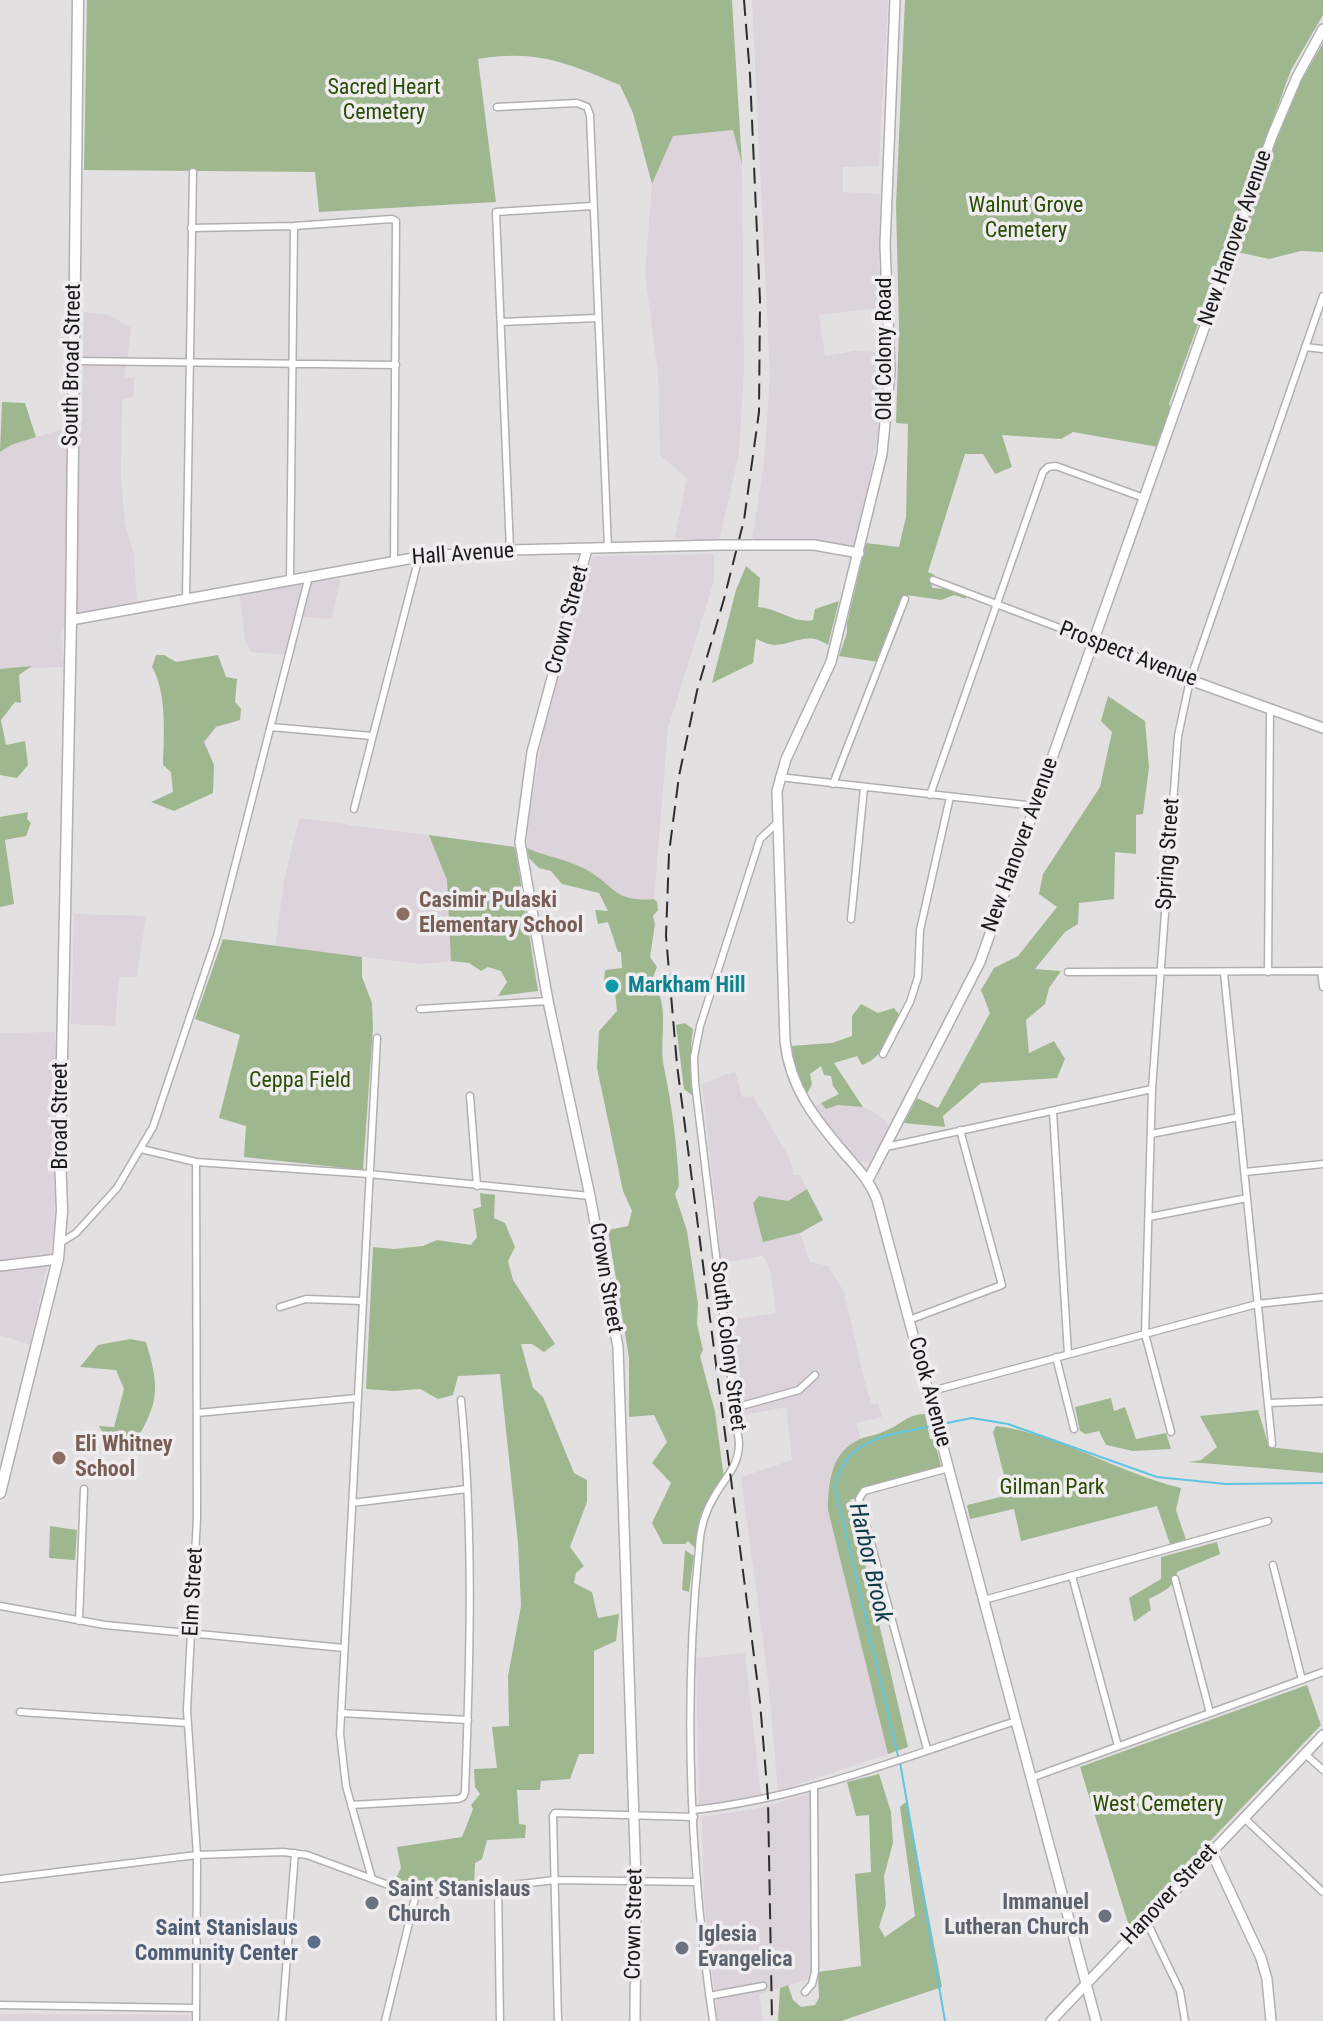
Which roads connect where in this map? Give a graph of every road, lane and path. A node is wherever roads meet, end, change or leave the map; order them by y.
1 (78, 0) edge
2 (895, 0) edge
3 (1323, 29) edge
4 (497, 107) dead end
5 (193, 172) dead end
6 (592, 206) junction
7 (294, 226) junction
8 (191, 228) junction
9 (1323, 296) edge
10 (597, 318) junction
11 (501, 322) junction
12 (1305, 347) junction
13 (1323, 349) edge
14 (74, 361) junction
15 (189, 361) junction
16 (292, 363) junction
17 (396, 365) junction
18 (1144, 498) junction
19 (608, 548) junction
20 (587, 549) junction
21 (510, 550) junction
22 (859, 553) junction
23 (419, 557) junction
24 (394, 561) junction
25 (309, 576) junction
26 (290, 580) junction
27 (933, 580) dead end
28 (186, 598) junction
29 (905, 599) dead end
30 (997, 604) junction
31 (71, 620) junction
32 (1094, 641) junction
33 (1190, 680) junction
34 (1270, 710) junction
35 (271, 727) junction
36 (1323, 728) edge
37 (68, 731) joint
38 (372, 736) junction
39 (779, 777) junction
40 (833, 784) junction
41 (864, 788) junction
42 (930, 795) junction
43 (950, 797) junction
44 (1035, 806) junction
45 (354, 809) dead end
46 (777, 823) junction
47 (851, 919) dead end
48 (1322, 971) edge
49 (1068, 972) dead end
50 (1268, 972) junction
51 (1159, 973) junction
52 (1224, 973) junction
53 (1323, 987) edge
54 (548, 1001) junction
55 (420, 1009) dead end
56 (377, 1038) dead end
57 (883, 1054) dead end
58 (1152, 1089) junction
59 (470, 1096) dead end
60 (1053, 1112) junction
61 (1239, 1117) junction
62 (960, 1130) junction
63 (1151, 1134) junction
64 (886, 1147) junction
65 (141, 1149) junction
66 (196, 1162) junction
67 (1323, 1164) edge
68 (1245, 1172) junction
69 (369, 1174) junction
70 (868, 1180) junction
71 (477, 1186) junction
72 (590, 1196) junction
73 (1247, 1198) junction
74 (1149, 1217) junction
75 (60, 1243) junction
76 (58, 1259) junction
77 (0, 1266) edge
78 (1323, 1297) edge
79 (362, 1301) junction
80 (1257, 1304) junction
81 (280, 1307) dead end
82 (909, 1320) junction
83 (1145, 1334) junction
84 (1068, 1354) junction
85 (1056, 1357) junction
86 (815, 1375) dead end
87 (928, 1392) junction
88 (357, 1398) junction
89 (461, 1400) dead end
90 (1323, 1401) edge
91 (1268, 1403) junction
92 (734, 1408) junction
93 (197, 1413) junction
94 (1074, 1429) dead end
95 (1171, 1432) dead end
96 (1272, 1444) dead end
97 (949, 1468) junction
98 (84, 1489) dead end
99 (467, 1489) junction
100 (0, 1493) edge
101 (352, 1503) junction
102 (1268, 1521) dead end
103 (1273, 1565) dead end
104 (1072, 1576) junction
105 (1175, 1579) dead end
106 (984, 1600) junction
107 (0, 1606) edge
108 (79, 1621) junction
109 (191, 1633) junction
110 (344, 1648) junction
111 (1323, 1672) edge
112 (1302, 1680) junction
113 (20, 1712) dead end
114 (341, 1713) junction
115 (1210, 1713) junction
116 (468, 1720) junction
117 (1016, 1721) junction
118 (187, 1723) junction
119 (1323, 1735) edge
120 (1118, 1746) junction
121 (927, 1749) junction
122 (1305, 1754) junction
123 (1323, 1770) edge
124 (1031, 1778) junction
125 (814, 1786) junction
126 (351, 1805) junction
127 (694, 1813) junction
128 (634, 1815) junction
129 (1243, 1817) junction
130 (1211, 1851) junction
131 (295, 1853) junction
132 (197, 1855) junction
133 (0, 1879) edge
134 (372, 1879) junction
135 (555, 1880) junction
136 (636, 1880) junction
137 (696, 1882) junction
138 (498, 1886) junction
139 (1323, 1892) edge
140 (416, 1894) junction
141 (1146, 1920) junction
142 (1086, 1984) junction
143 (763, 1986) dead end
144 (805, 1992) dead end
145 (709, 1996) junction
146 (0, 2005) edge
147 (196, 2008) junction
148 (196, 2021) edge
149 (282, 2021) edge
150 (385, 2021) edge
151 (500, 2021) edge
152 (558, 2021) edge
153 (635, 2021) edge
154 (713, 2021) edge
155 (1051, 2021) edge
156 (1096, 2021) edge
157 (1185, 2021) edge
158 (1271, 2021) edge

1 - 14 main road, South Broad Street
2 - 22 main road, Old Colony Road
3 - 18 main road, New Hanover Avenue
4 - 6 street, Crown Street
5 - 8 street
6 - 10 street, Crown Street
6 - 11 street
7 - 8 street
7 - 16 street
7 - 17 street
8 - 15 street
9 - 12 street, Spring Street
10 - 11 street
10 - 19 street, Crown Street
11 - 21 street
12 - 13 street
12 - 33 street, Spring Street
14 - 15 street
14 - 31 main road, South Broad Street
15 - 16 street
15 - 28 street
16 - 17 street
16 - 26 street
17 - 24 street
18 - 30 street
18 - 32 main road, New Hanover Avenue
19 - 20 main road, Hall Avenue
19 - 22 main road, Hall Avenue, bridge
20 - 21 main road, Hall Avenue
20 - 54 main road, Crown Street
21 - 23 main road, Hall Avenue
22 - 39 main road, Old Colony Road
23 - 24 main road, Hall Avenue
23 - 38 street
24 - 25 main road, Hall Avenue
25 - 26 main road, Hall Avenue
25 - 35 street
26 - 28 main road, Hall Avenue
27 - 30 street, Prospect Avenue
28 - 31 main road, Hall Avenue
29 - 40 street
30 - 32 street, Prospect Avenue
30 - 42 street
31 - 37 main road, South Broad Street
32 - 33 main road, Prospect Avenue
32 - 44 main road, New Hanover Avenue
33 - 34 main road, Prospect Avenue
33 - 51 street, Spring Street
34 - 36 main road, Prospect Avenue
34 - 50 street
35 - 38 street
35 - 65 street
37 - 75 main road, Broad Street
38 - 45 street
39 - 40 street
39 - 46 main road, Cook Avenue
40 - 41 street
41 - 42 street
41 - 47 street
42 - 43 street
43 - 44 street
43 - 57 street
44 - 64 main road, New Hanover Avenue
46 - 70 main road, Cook Avenue
46 - 92 street, South Colony Street
48 - 50 street
48 - 53 street
49 - 51 street
50 - 52 street
51 - 52 street
51 - 58 street, Spring Street
52 - 61 street
54 - 55 street
54 - 72 main road, Crown Street
56 - 69 street
58 - 60 street
58 - 63 street, Spring Street
59 - 71 street
60 - 62 street
60 - 84 street
61 - 63 street
61 - 68 street
62 - 64 street
62 - 82 street
63 - 74 street, Spring Street
64 - 70 main road, New Hanover Avenue
65 - 66 street
65 - 75 street
66 - 69 street
66 - 93 street, Elm Street
67 - 68 street
68 - 73 street
69 - 71 street
69 - 79 street
70 - 82 main road, Cook Avenue
71 - 72 street
72 - 128 main road, Crown Street
73 - 74 street
73 - 80 street
74 - 83 street, Spring Street
75 - 76 main road, Broad Street
76 - 77 main road
76 - 100 main road, Broad Street
78 - 80 street
79 - 81 street
79 - 88 street
80 - 83 street
80 - 91 street
82 - 87 main road, Cook Avenue
83 - 84 street
83 - 95 street, Spring Street
84 - 85 street
85 - 87 street
85 - 94 street
86 - 92 street
87 - 97 main road, Cook Avenue
88 - 93 street
88 - 101 street
89 - 99 street
90 - 91 street
91 - 96 street
92 - 127 street, South Colony Street
93 - 109 street, Elm Street
97 - 106 main road, Cook Avenue
97 - 121 street
98 - 108 street
99 - 101 street
99 - 116 street
101 - 110 street
102 - 104 street
103 - 112 street
104 - 106 street
104 - 120 street
105 - 115 street
106 - 117 main road, Cook Avenue
107 - 108 street
108 - 109 street
109 - 110 street
109 - 118 street, Elm Street
110 - 114 street
111 - 112 street
112 - 115 street
113 - 118 street
114 - 116 street
114 - 126 street
115 - 120 street
116 - 126 street
117 - 121 street
117 - 124 main road, Cook Avenue
118 - 132 street, Elm Street
119 - 122 main road, Hanover Street
120 - 124 street
121 - 125 street
122 - 123 street
122 - 129 main road, Hanover Street
124 - 142 main road, Cook Avenue
125 - 127 street
125 - 144 street
126 - 134 street
127 - 128 street
127 - 137 street, South Colony Street
128 - 135 street
128 - 136 main road, Crown Street
129 - 130 main road, Hanover Street
129 - 139 street
130 - 141 main road, Hanover Street
130 - 158 main road
131 - 132 street
131 - 134 street
131 - 149 street
132 - 133 street
132 - 147 street, Elm Street
134 - 140 street
135 - 136 street
135 - 138 street
135 - 152 street
136 - 137 street
136 - 153 main road, Crown Street
137 - 145 street, South Colony Street
138 - 140 street
138 - 151 street
140 - 150 street
141 - 142 main road, Hanover Street
141 - 157 street
142 - 155 main road, Hanover Street
142 - 156 main road, Cook Avenue
143 - 145 street
145 - 154 street, South Colony Street
146 - 147 street
147 - 148 street, Elm Street

